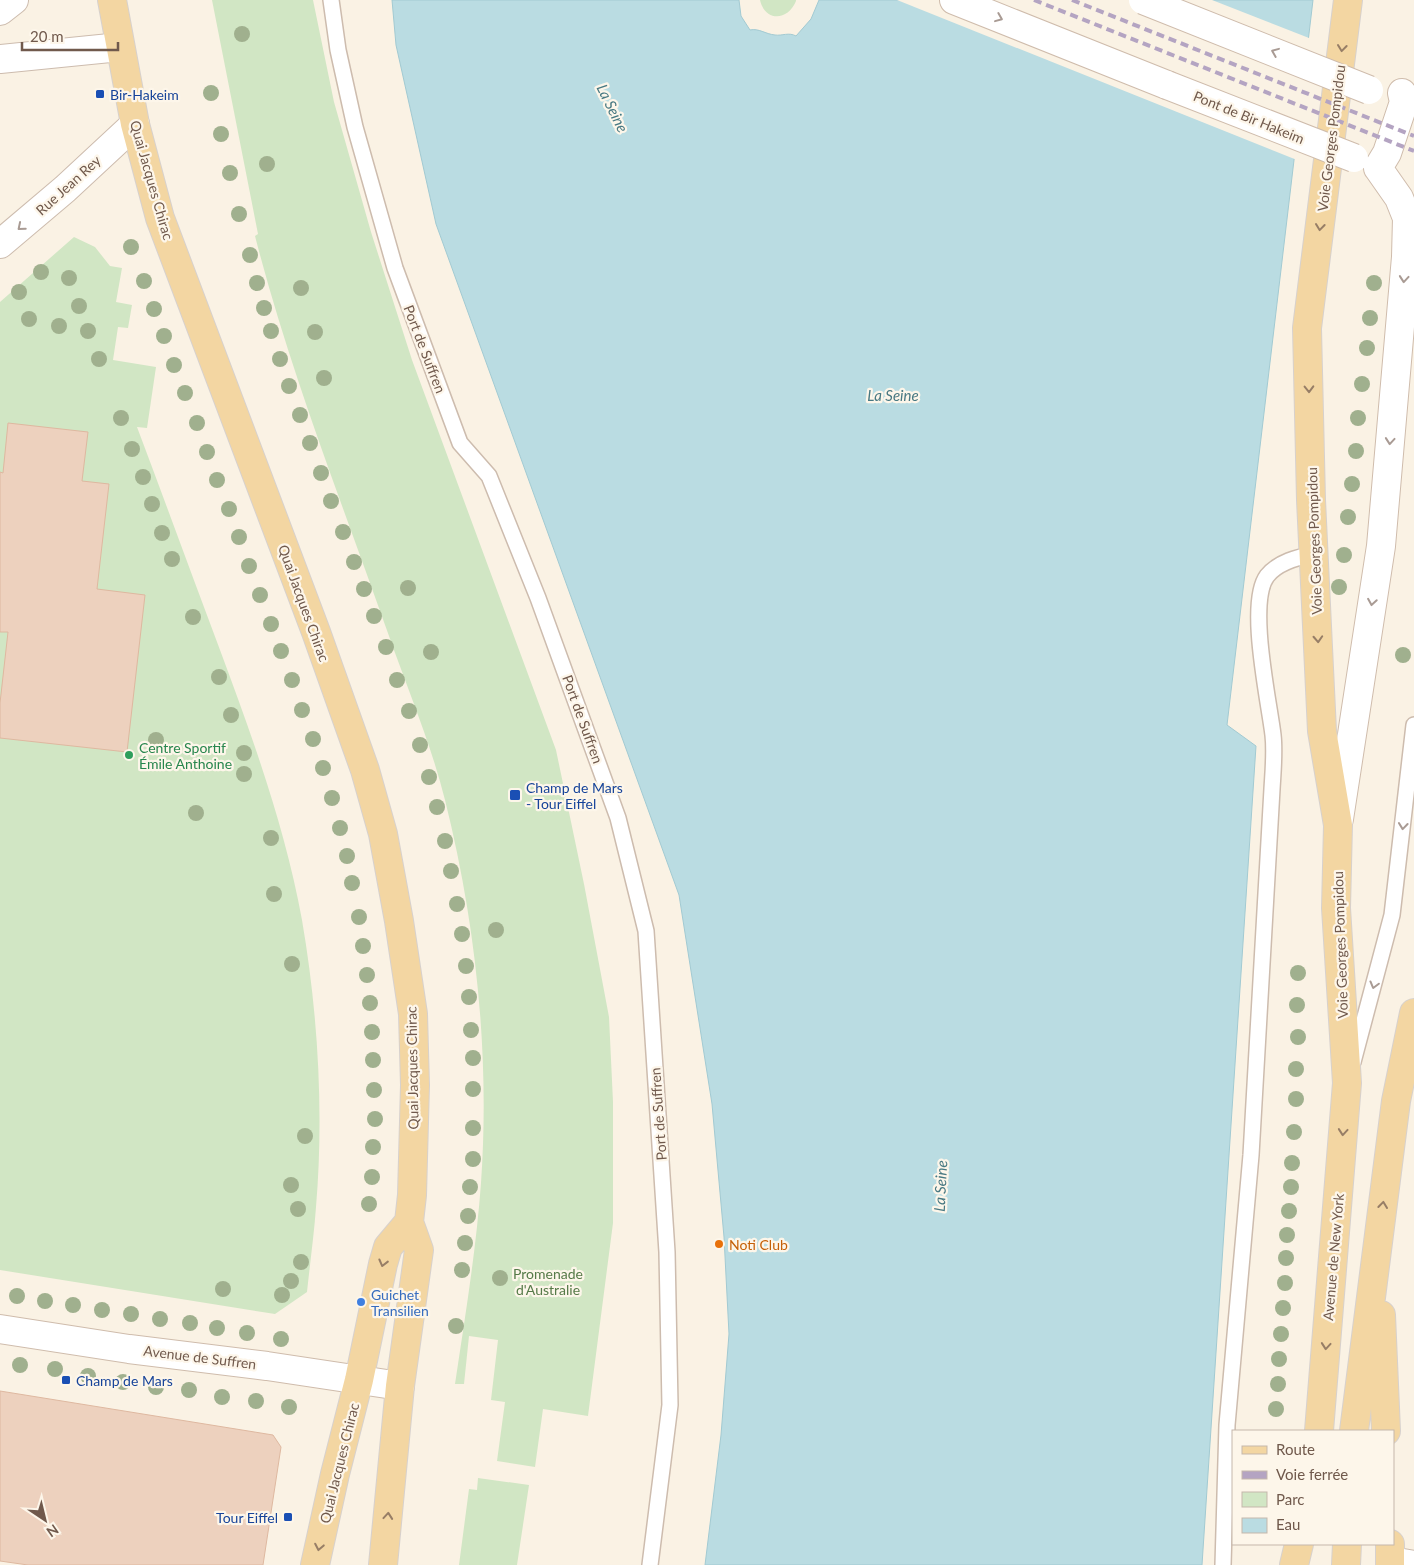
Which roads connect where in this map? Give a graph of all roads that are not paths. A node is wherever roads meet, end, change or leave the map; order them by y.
1 (14, 0) edge
2 (112, 0) edge
3 (331, 0) edge
4 (954, 0) edge
5 (1143, 0) edge
6 (1348, 0) edge
7 (0, 11) edge
8 (120, 47) junction
9 (0, 59) edge
10 (1408, 87) edge
11 (135, 124) junction
12 (1366, 163) junction
13 (0, 244) edge
14 (1314, 554) junction
15 (1414, 725) edge
16 (1338, 825) junction
17 (1414, 1013) edge
18 (1347, 1083) junction
19 (409, 1222) junction
20 (1377, 1253) junction
21 (0, 1329) edge
22 (359, 1380) junction
23 (400, 1386) junction
24 (1319, 1430) edge
25 (1354, 1430) edge
26 (1386, 1430) edge
27 (1299, 1545) edge
28 (1314, 1545) edge
29 (1347, 1545) edge
30 (316, 1565) edge
31 (383, 1565) edge
32 (650, 1565) edge
33 (1223, 1565) edge
34 (1294, 1565) edge
35 (1313, 1565) edge
36 (1346, 1565) edge

1 - 7 main road
2 - 8 main road, Quai Jacques Chirac
3 - 32 lane, Port de Suffren
4 -> 12 main road, Pont de Bir Hakeim, bridge
10 -> 5 main road, bridge
6 -> 14 main road, Voie Georges Pompidou
8 - 9 main road
8 - 11 main road, Quai Jacques Chirac
10 - 12 main road
11 -> 13 main road, Rue Jean Rey
11 - 19 main road, Quai Jacques Chirac
12 -> 16 main road
14 -> 16 main road, Voie Georges Pompidou
14 - 33 lane
15 -> 18 lane
16 - 18 main road, Voie Georges Pompidou
20 -> 17 main road
18 -> 24 main road, Avenue de New York
19 -> 22 main road, Quai Jacques Chirac
19 - 23 main road, Quai Jacques Chirac
20 - 25 main road
20 - 26 main road
21 - 22 main road, Avenue de Suffren
22 - 23 main road, Avenue de Suffren
22 -> 30 main road, Quai Jacques Chirac
31 -> 23 main road, Quai Jacques Chirac
27 - 34 main road
28 - 35 main road
29 - 36 main road

